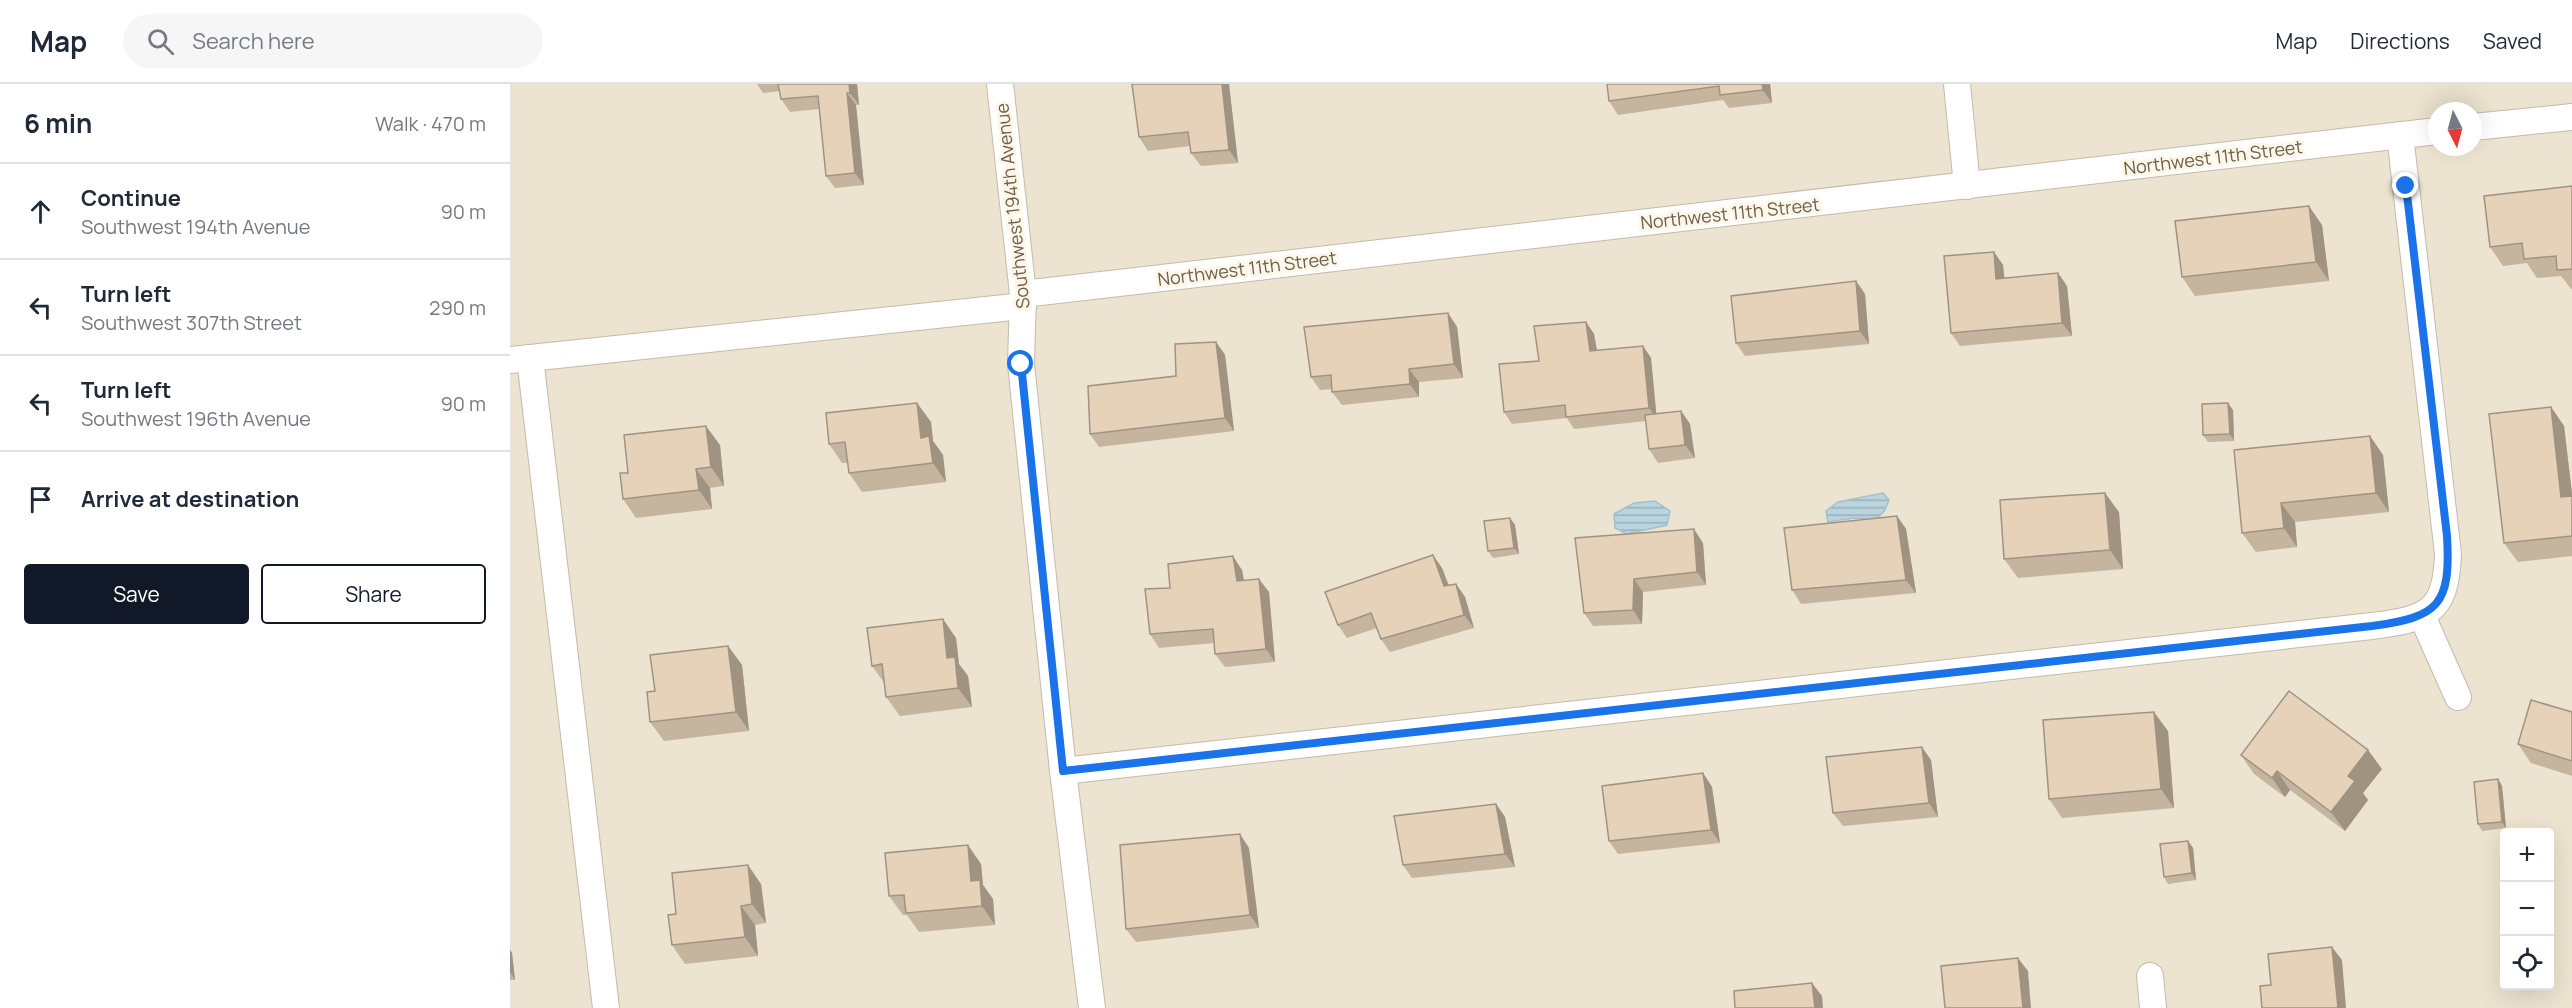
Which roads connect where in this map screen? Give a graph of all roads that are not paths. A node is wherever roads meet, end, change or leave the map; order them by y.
1 (1000, 84) edge
2 (1956, 84) edge
3 (2572, 117) edge
4 (2482, 127) edge
5 (2428, 132) edge
6 (2400, 135) junction
7 (1967, 186) junction
8 (1023, 300) junction
9 (520, 359) edge
10 (2422, 616) junction
11 (2458, 697) dead end
12 (1063, 771) junction
13 (2150, 976) dead end
14 (606, 1008) edge
15 (1092, 1008) edge
16 (2153, 1008) edge

1 - 8 street, Southwest 194th Avenue
2 - 7 street
3 - 4 street
5 - 6 street, Northwest 11th Street
6 - 7 street, Northwest 11th Street
6 - 10 street
7 - 8 street, Northwest 11th Street
8 - 9 street, Northwest 11th Street
8 - 12 street, Southwest 194th Avenue
9 - 14 street
10 - 11 street
10 - 12 street
12 - 15 street, Southwest 194th Avenue
13 - 16 street

